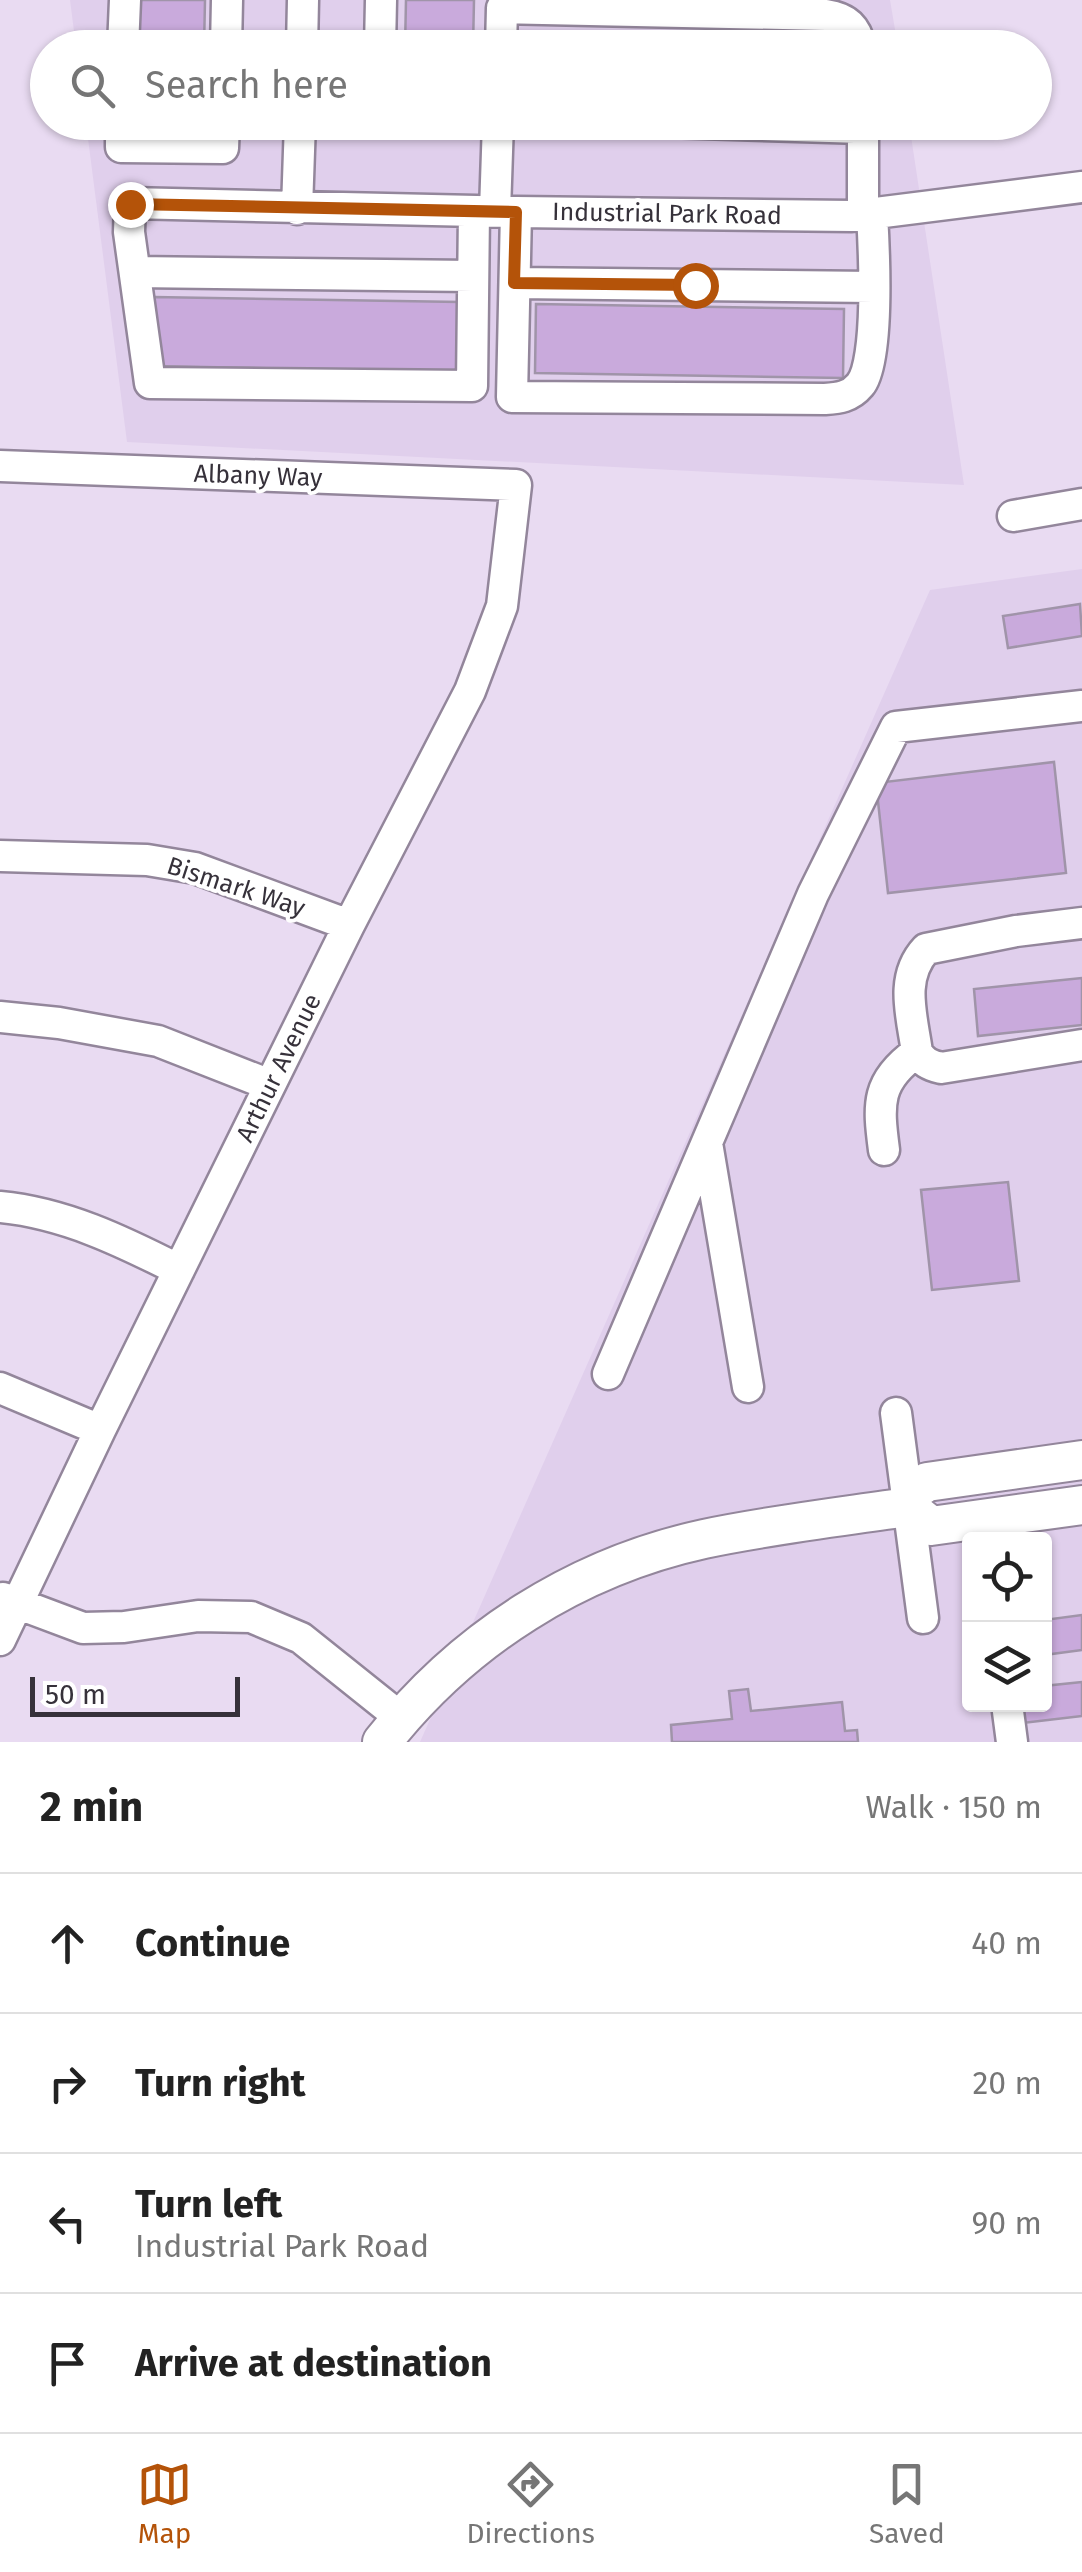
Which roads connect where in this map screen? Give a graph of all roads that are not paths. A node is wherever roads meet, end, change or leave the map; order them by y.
1 (125, 0) edge
2 (227, 0) edge
3 (302, 0) edge
4 (381, 0) edge
5 (502, 4) edge
6 (124, 30) edge
7 (226, 30) edge
8 (302, 30) edge
9 (380, 30) edge
10 (501, 30) edge
11 (855, 30) edge
12 (121, 140) edge
13 (224, 140) edge
14 (299, 140) edge
15 (497, 140) edge
16 (864, 140) edge
17 (1082, 187) edge
18 (297, 208) junction
19 (495, 211) junction
20 (867, 214) junction
21 (135, 272) junction
22 (473, 276) junction
23 (514, 283) junction
24 (872, 287) junction
25 (0, 466) edge
26 (516, 485) joint
27 (1082, 504) edge
28 (1012, 516) dead end
29 (1082, 706) edge
30 (0, 856) edge
31 (1082, 923) edge
32 (349, 926) junction
33 (0, 1018) edge
34 (1082, 1045) edge
35 (917, 1052) junction
36 (270, 1085) junction
37 (707, 1142) junction
38 (884, 1150) dead end
39 (0, 1207) edge
40 (179, 1270) junction
41 (608, 1374) dead end
42 (748, 1387) dead end
43 (0, 1388) edge
44 (896, 1413) dead end
45 (100, 1430) junction
46 (1082, 1460) edge
47 (1082, 1505) edge
48 (906, 1507) junction
49 (9, 1600) edge
50 (923, 1618) dead end
51 (0, 1640) edge
52 (1007, 1712) edge
53 (392, 1730) edge
54 (1012, 1742) edge

1 - 6 street
2 - 7 street
3 - 8 street
4 - 9 street
5 - 10 street
5 - 11 street
12 - 13 street
14 - 18 street
15 - 19 street
16 - 20 street
17 - 20 street, Industrial Park Road
18 - 19 street, Industrial Park Road
18 - 21 street, Industrial Park Road
19 - 20 street, Industrial Park Road
19 - 22 street
19 - 23 street
20 - 24 street
21 - 22 street
21 - 22 street
23 - 24 street
23 - 24 street
25 - 26 street, Albany Way
26 - 32 street, Arthur Avenue
27 - 28 street
29 - 37 street
30 - 32 street, Bismark Way
31 - 35 street
32 - 36 street, Arthur Avenue
33 - 36 street
34 - 35 street
35 - 38 street
36 - 40 street, Arthur Avenue
37 - 41 street
37 - 42 street
39 - 40 street
40 - 45 street, Arthur Avenue
43 - 45 street
44 - 48 street
45 - 49 street, Arthur Avenue
46 - 48 main road
47 - 48 main road
48 - 50 street
48 - 53 main road
49 - 51 street, Arthur Avenue
49 - 53 street
52 - 54 street

